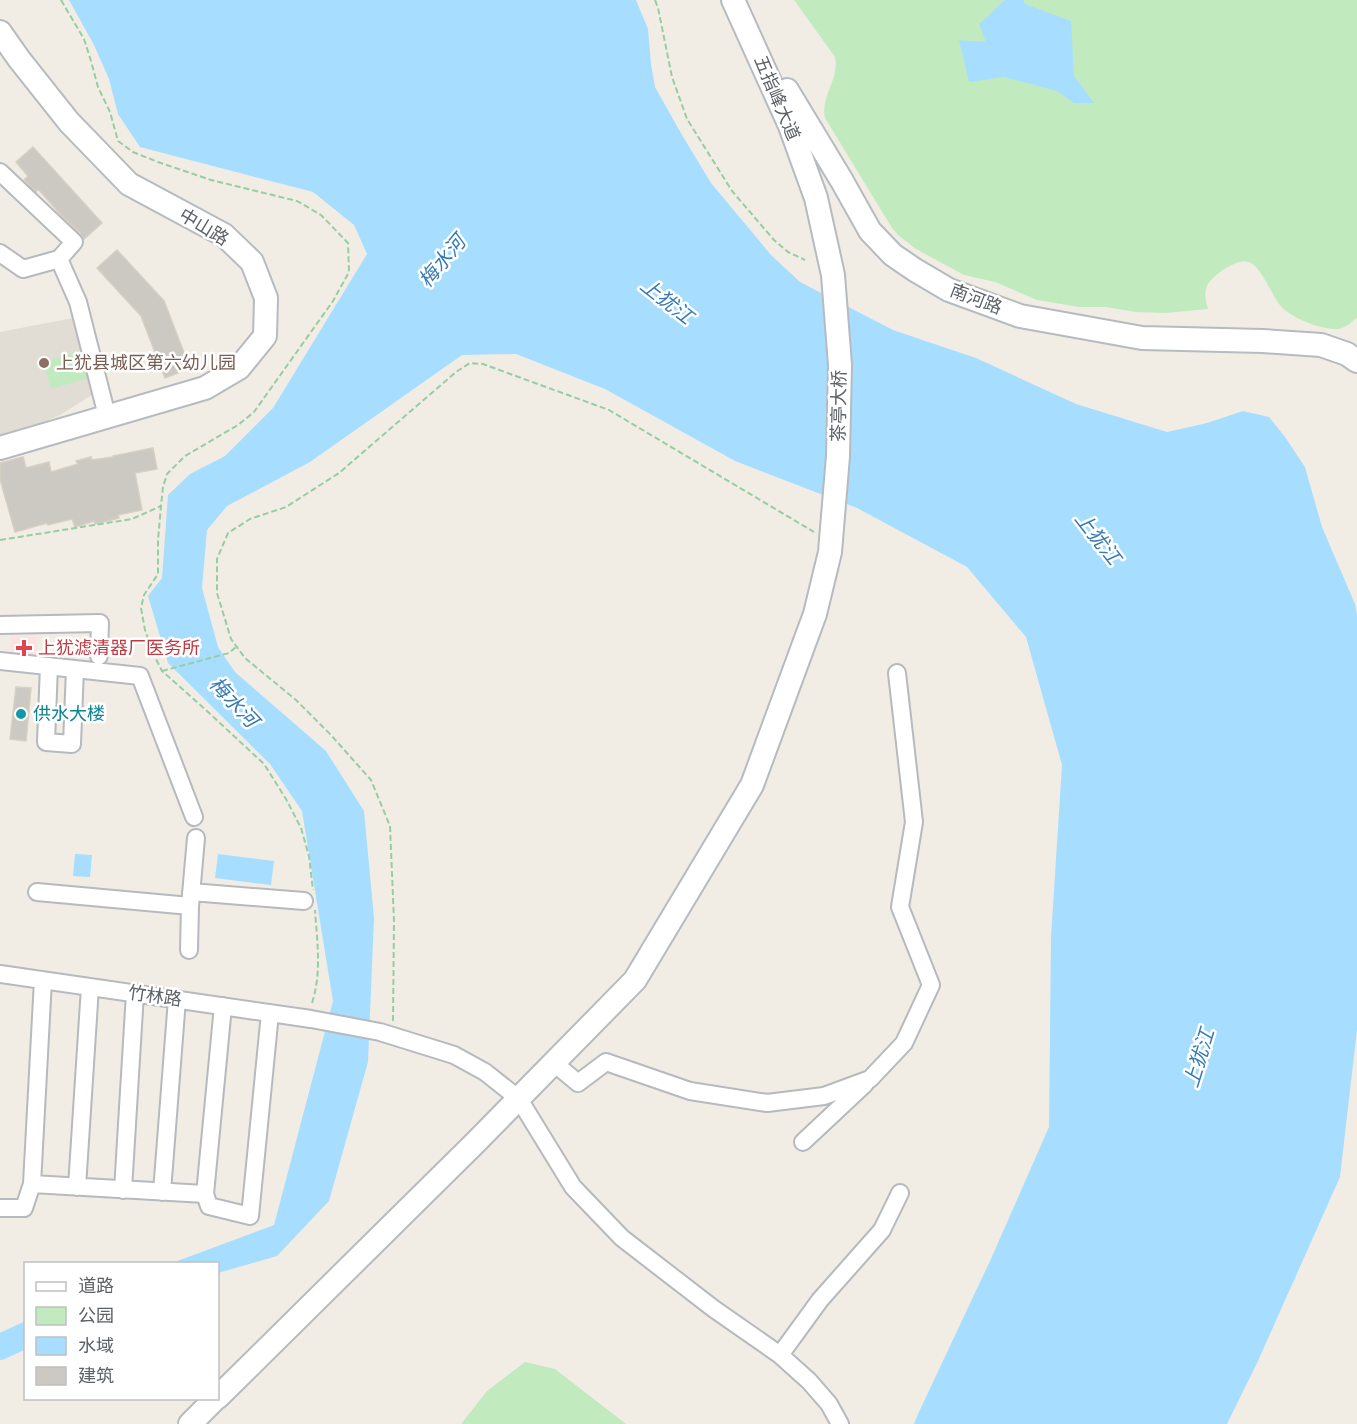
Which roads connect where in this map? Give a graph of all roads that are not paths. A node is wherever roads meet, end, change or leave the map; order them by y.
1 (735, 3) edge
2 (0, 32) edge
3 (0, 172) edge
4 (816, 198) joint
5 (1, 255) edge
6 (59, 259) junction
7 (1357, 361) edge
8 (107, 416) junction
9 (0, 448) edge
10 (0, 625) edge
11 (99, 656) dead end
12 (0, 661) edge
13 (49, 666) junction
14 (75, 669) junction
15 (897, 673) dead end
16 (194, 817) dead end
17 (196, 838) dead end
18 (37, 892) dead end
19 (191, 899) junction
20 (310, 901) road end
21 (189, 950) dead end
22 (0, 974) edge
23 (43, 980) junction
24 (90, 987) junction
25 (135, 993) junction
26 (177, 999) junction
27 (223, 1006) junction
28 (270, 1013) junction
29 (554, 1063) junction
30 (870, 1079) junction
31 (519, 1098) junction
32 (802, 1143) dead end
33 (32, 1185) junction
34 (77, 1187) junction
35 (123, 1190) junction
36 (162, 1192) junction
37 (900, 1192) dead end
38 (205, 1194) junction
39 (0, 1208) edge
40 (780, 1355) junction
41 (219, 1396) edge
42 (215, 1400) edge
43 (190, 1424) edge
44 (840, 1424) edge

1 - 4 main road, 五指峰大道
1 - 7 main road, 南河路
2 - 8 main road, 中山路
3 - 6 street
4 - 29 main road, 茶亭大桥
5 - 6 street
6 - 8 street
8 - 9 main road, 中山路
10 - 11 street
12 - 13 street
13 - 14 street
13 - 14 street
14 - 16 street
15 - 30 street
17 - 19 street
18 - 19 street
19 - 20 street
19 - 21 street
22 - 23 street, 竹林路
23 - 24 street, 竹林路
23 - 33 street
24 - 25 street, 竹林路
24 - 34 street
25 - 26 street, 竹林路
25 - 35 street
26 - 27 street, 竹林路
26 - 36 street
27 - 28 street, 竹林路
27 - 38 street
28 - 31 street, 竹林路
28 - 38 street
29 - 30 street
29 - 31 main road, 茶亭大桥
30 - 32 street
31 - 40 street
31 - 41 main road, 茶亭大桥
33 - 34 street
33 - 39 street
34 - 35 street
35 - 36 street
36 - 38 street
37 - 40 street
40 - 44 street
42 - 43 main road, 茶亭大桥

